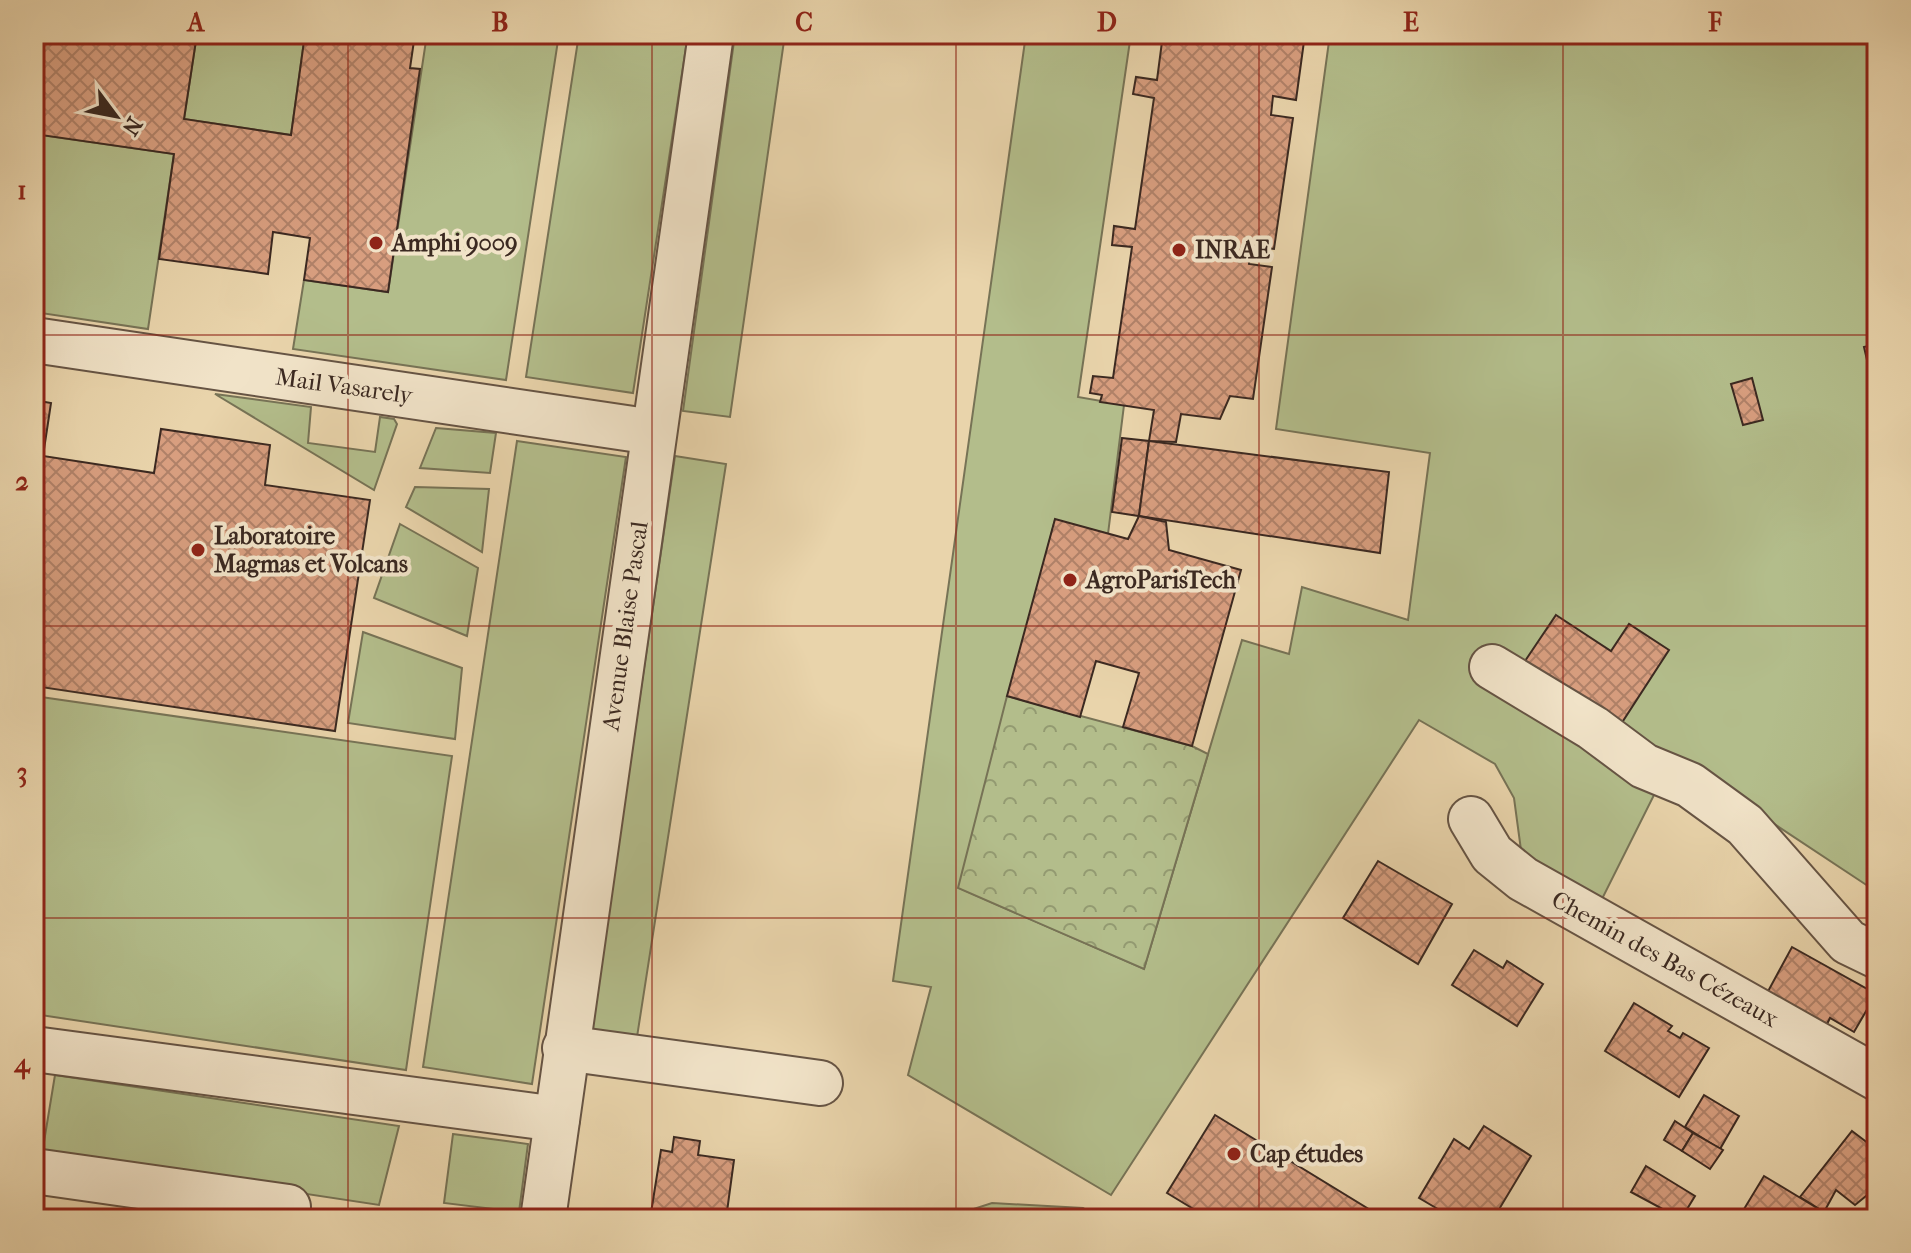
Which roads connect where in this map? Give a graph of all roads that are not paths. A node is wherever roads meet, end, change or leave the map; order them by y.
1 (711, 34) edge
2 (34, 340) edge
3 (653, 432) junction
4 (1492, 667) dead end
5 (1471, 819) dead end
6 (1877, 956) edge
7 (565, 1048) junction
8 (34, 1049) edge
9 (1877, 1078) edge
10 (820, 1083) dead end
11 (557, 1119) junction
12 (34, 1171) edge
13 (286, 1219) edge
14 (543, 1219) edge

1 - 3 street, Avenue Blaise Pascal
2 - 3 street, Mail Vasarely
3 - 7 street, Avenue Blaise Pascal
4 - 6 street
5 - 9 street, Chemin des Bas Cézeaux
7 - 10 street
7 - 11 street, Avenue Blaise Pascal
8 - 11 street
11 - 14 street, Avenue Blaise Pascal
12 - 13 street

